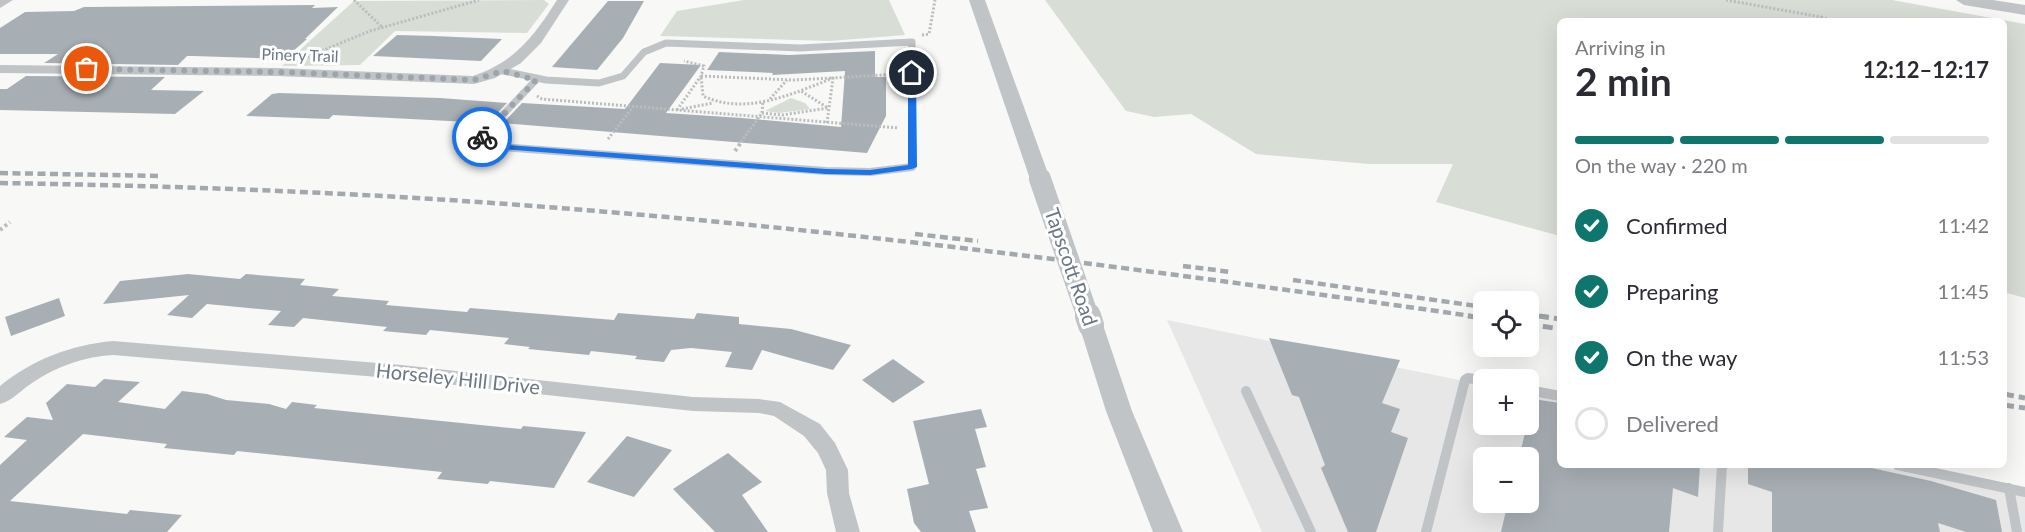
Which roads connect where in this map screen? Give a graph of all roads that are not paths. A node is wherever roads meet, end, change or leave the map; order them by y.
1 (7, 0) edge
2 (562, 0) edge
3 (977, 0) edge
4 (1964, 0) edge
5 (0, 4) edge
6 (2025, 10) edge
7 (0, 69) edge
8 (503, 71) junction
9 (536, 80) junction
10 (1473, 379) edge
11 (1246, 391) dead end
12 (1539, 392) edge
13 (1557, 395) edge
14 (0, 397) edge
15 (1722, 468) edge
16 (1912, 468) edge
17 (2010, 488) junction
18 (2025, 492) edge
19 (848, 532) edge
20 (1168, 532) edge
21 (1311, 532) edge
22 (1426, 532) edge
23 (1718, 532) edge
24 (2017, 532) edge

1 - 5 street
2 - 8 street, Pinery Trail
3 - 20 street, Tapscott Road, bridge
4 - 6 street
7 - 8 street, Pinery Trail
8 - 9 lane
9 - 9 lane
10 - 22 lane
11 - 21 lane
12 - 13 lane
14 - 19 street, Horseley Hill Drive
15 - 23 lane
16 - 17 lane
17 - 18 lane
17 - 24 lane

